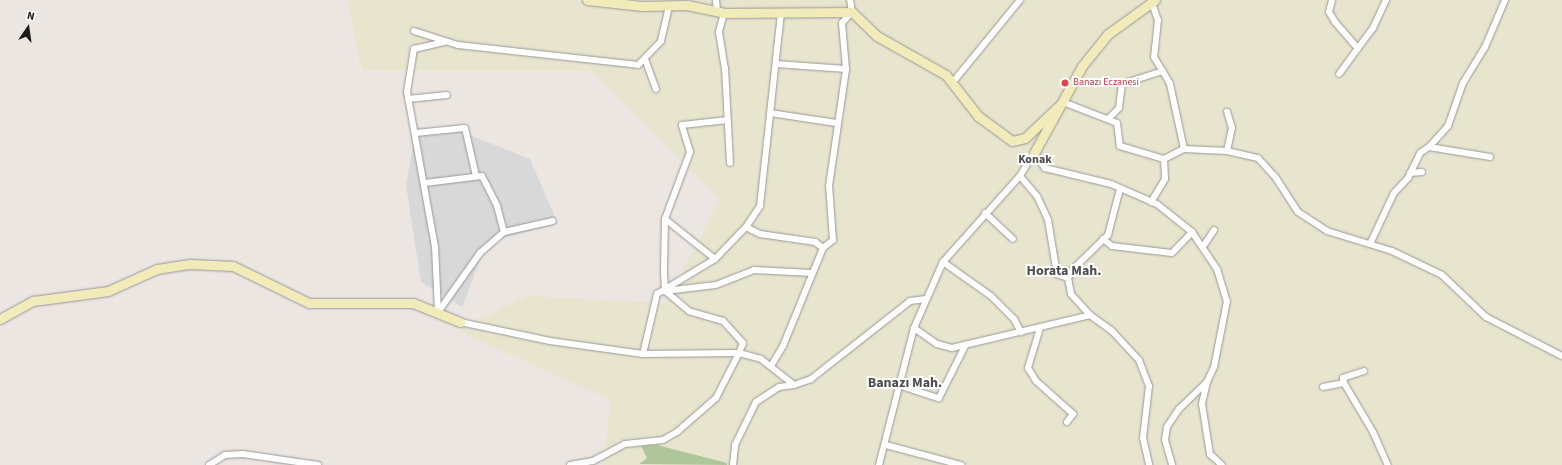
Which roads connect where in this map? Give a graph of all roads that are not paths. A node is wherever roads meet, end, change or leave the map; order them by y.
1 (587, 0) edge
2 (716, 0) edge
3 (850, 0) edge
4 (1020, 0) edge
5 (1332, 0) edge
6 (1386, 0) edge
7 (1505, 0) edge
8 (1153, 2) edge
9 (644, 3) edge
10 (669, 5) junction
11 (720, 12) junction
12 (852, 12) junction
13 (781, 13) junction
14 (414, 31) dead end
15 (445, 42) junction
16 (1358, 48) junction
17 (645, 59) junction
18 (776, 64) junction
19 (846, 69) junction
20 (1163, 71) junction
21 (1339, 74) dead end
22 (953, 82) junction
23 (656, 89) dead end
24 (446, 95) dead end
25 (408, 100) junction
26 (1063, 102) junction
27 (1227, 112) dead end
28 (770, 113) junction
29 (1109, 118) junction
30 (728, 120) junction
31 (836, 123) junction
32 (416, 133) junction
33 (1429, 147) junction
34 (1184, 149) junction
35 (1227, 151) junction
36 (1034, 153) junction
37 (1490, 156) dead end
38 (1164, 159) junction
39 (730, 164) dead end
40 (1030, 164) junction
41 (1045, 168) junction
42 (1422, 172) dead end
43 (1410, 173) junction
44 (476, 176) junction
45 (1020, 176) junction
46 (425, 183) junction
47 (1120, 189) junction
48 (1151, 202) junction
49 (984, 212) junction
50 (665, 219) junction
51 (553, 221) dead end
52 (746, 227) junction
53 (1214, 230) dead end
54 (504, 232) junction
55 (1192, 232) junction
56 (1013, 239) dead end
57 (1103, 239) junction
58 (1370, 244) junction
59 (1204, 246) junction
60 (823, 248) junction
61 (715, 259) junction
62 (943, 262) junction
63 (812, 273) junction
64 (1068, 278) junction
65 (665, 291) junction
66 (926, 299) junction
67 (438, 312) junction
68 (1090, 315) junction
69 (0, 318) edge
70 (460, 322) joint
71 (914, 328) junction
72 (1040, 328) junction
73 (1022, 332) junction
74 (966, 344) junction
75 (739, 353) junction
76 (643, 354) junction
77 (1562, 356) edge
78 (771, 366) junction
79 (1364, 371) dead end
80 (1207, 382) junction
81 (1344, 383) junction
82 (794, 385) junction
83 (901, 386) junction
84 (1323, 387) dead end
85 (1067, 422) dead end
86 (886, 445) junction
87 (209, 465) edge
88 (318, 465) edge
89 (570, 465) edge
90 (733, 465) edge
91 (879, 465) edge
92 (961, 465) edge
93 (1149, 465) edge
94 (1172, 465) edge
95 (1222, 465) edge
96 (1388, 465) edge

1 - 9 main road
2 - 11 street
3 - 12 street
4 - 22 street
5 - 16 street
6 - 16 street
7 - 33 street
8 - 20 street
8 - 26 main road
9 - 10 main road
10 - 11 main road
10 - 17 street
11 - 13 main road
11 - 30 street
12 - 13 main road
12 - 19 street
12 - 22 main road
13 - 18 street
14 - 15 street
15 - 17 street
15 - 25 street
16 - 21 street
17 - 23 street
18 - 19 street
18 - 28 street
19 - 31 street
20 - 29 street
20 - 34 street
22 - 26 main road
24 - 25 street
25 - 32 street
26 - 29 street
26 - 36 main road
27 - 35 street
28 - 31 street
28 - 52 street
29 - 38 street
30 - 39 street
30 - 50 street
31 - 60 street
32 - 44 street
32 - 46 street
33 - 37 street
33 - 43 street
34 - 35 street
34 - 38 street
35 - 58 street
36 - 40 street
36 - 41 street
38 - 48 street
40 - 41 street
40 - 45 street
41 - 47 street
42 - 43 street
43 - 58 street
44 - 46 street
44 - 54 street
45 - 49 street
45 - 64 street
46 - 67 street
47 - 48 street
47 - 57 street
48 - 55 street
49 - 56 street
49 - 62 street
50 - 61 street
50 - 65 street
51 - 54 street
52 - 60 street
52 - 61 street
53 - 59 street
54 - 67 street
55 - 57 street
55 - 59 street
57 - 64 street
58 - 77 street
59 - 80 street
60 - 63 street
61 - 65 street
62 - 66 street
62 - 73 street
63 - 65 street
63 - 78 street
64 - 68 street
65 - 75 street
65 - 76 street
66 - 71 street
66 - 82 street
67 - 69 main road
67 - 70 main road
68 - 72 street
68 - 93 street
70 - 76 street
71 - 74 street
71 - 83 street
72 - 73 street
72 - 85 street
73 - 74 street
74 - 83 street
75 - 76 street
75 - 78 street
75 - 89 street
78 - 82 street
79 - 81 street
80 - 94 street
80 - 95 street
81 - 84 street
81 - 96 street
82 - 90 street
83 - 86 street
86 - 91 street
86 - 92 street
87 - 88 street

